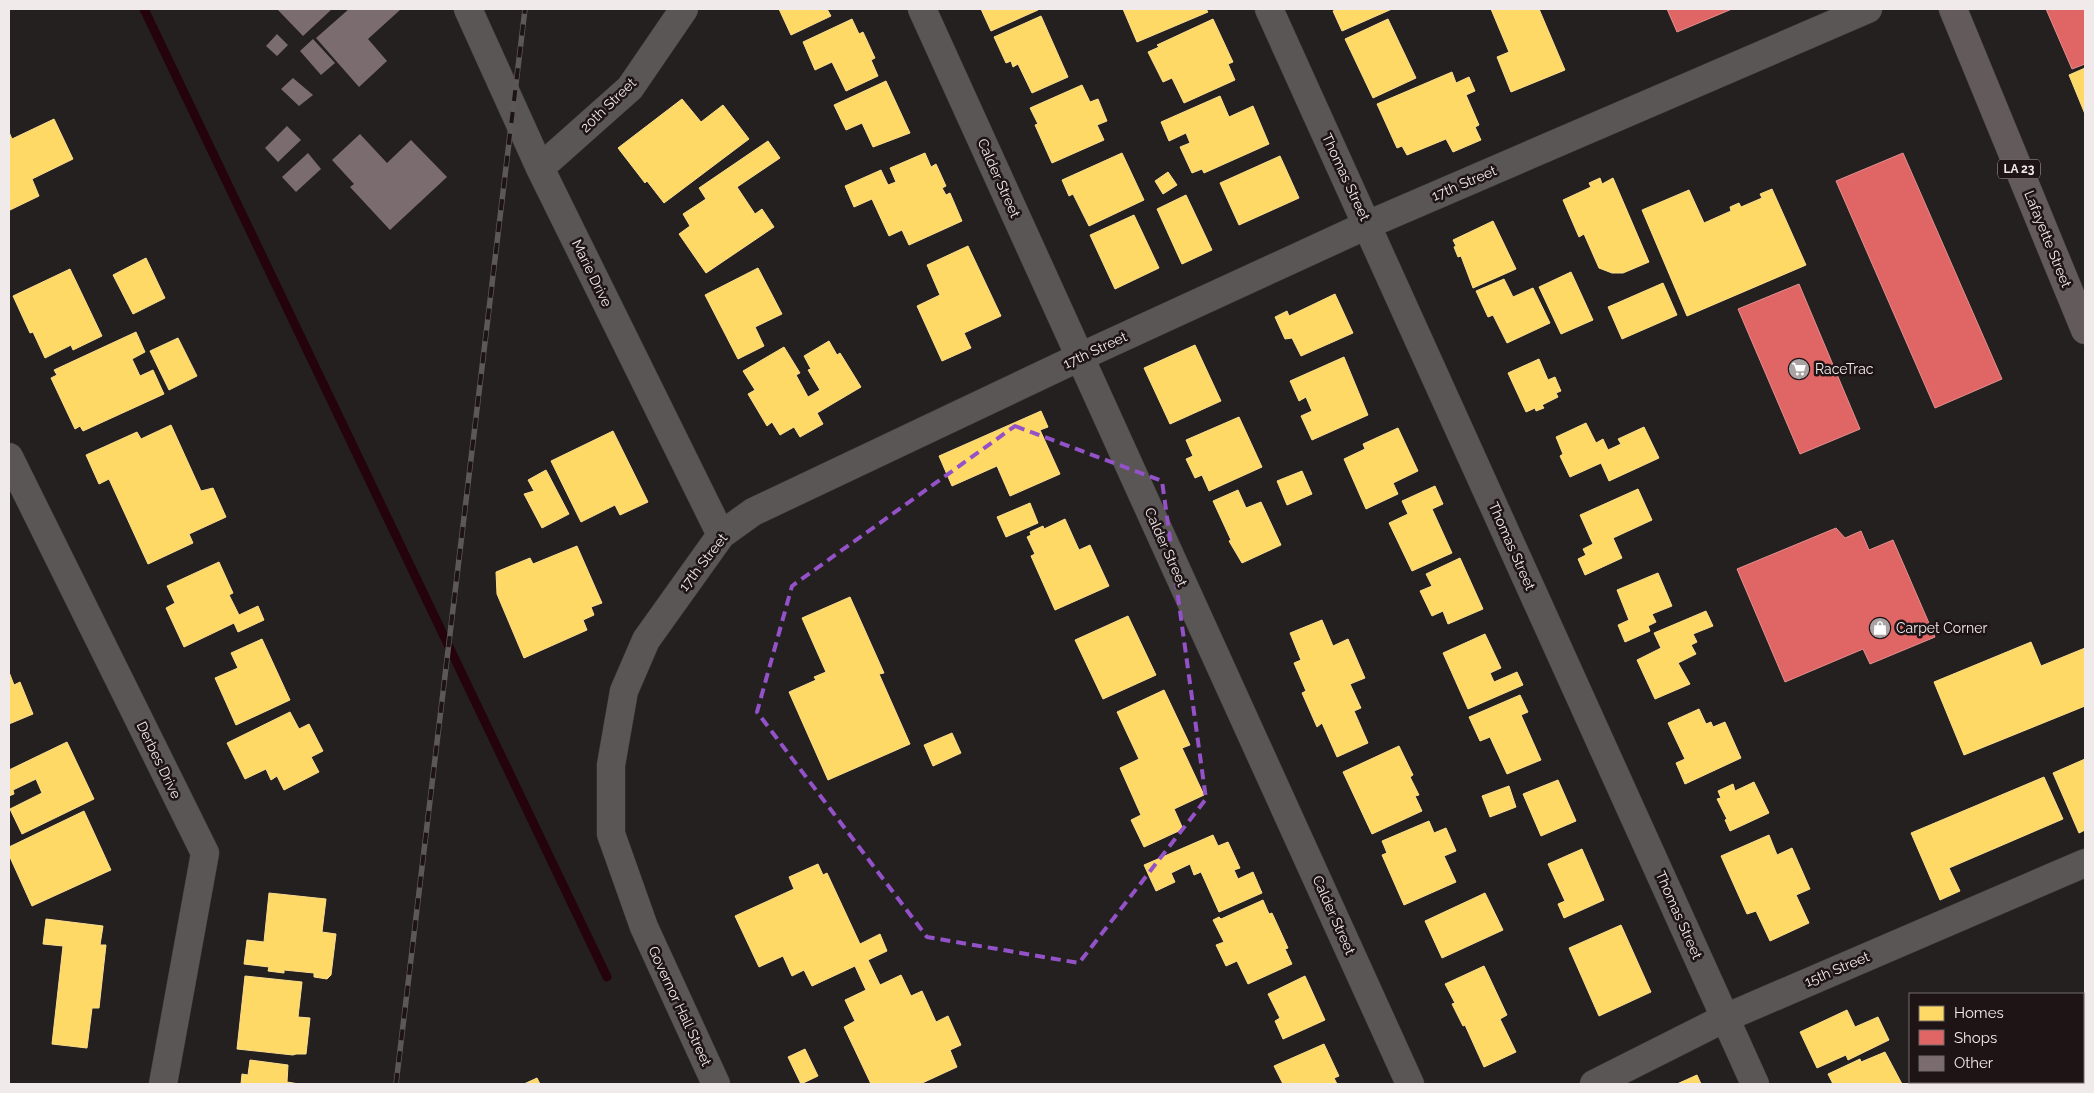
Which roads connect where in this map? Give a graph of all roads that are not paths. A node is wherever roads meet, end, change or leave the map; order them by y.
1 (468, 9) edge
2 (684, 9) edge
3 (922, 9) edge
4 (1268, 9) edge
5 (1868, 9) edge
6 (1953, 9) edge
7 (540, 168) junction
8 (1368, 225) junction
9 (2085, 330) edge
10 (1080, 357) junction
11 (9, 457) edge
12 (721, 535) junction
13 (2085, 863) edge
14 (644, 927) joint
15 (1725, 1018) junction
16 (163, 1084) edge
17 (716, 1084) edge
18 (1410, 1084) edge
19 (1594, 1084) edge
20 (1755, 1084) edge

1 - 7 street, Marie Drive
2 - 7 street, 20th Street
3 - 10 street, Calder Street
4 - 8 street, Thomas Street
5 - 8 street, 17th Street
6 - 9 highway, Lafayette Street / LA 23
7 - 12 street, Marie Drive
8 - 10 street, 17th Street
8 - 15 street, Thomas Street
10 - 12 street, 17th Street
10 - 18 street, Calder Street
11 - 16 street, Derbes Drive
12 - 14 street, 17th Street
13 - 15 street, 15th Street
14 - 17 street, Governor Hall Street
15 - 19 street, 15th Street
15 - 20 street, Thomas Street

